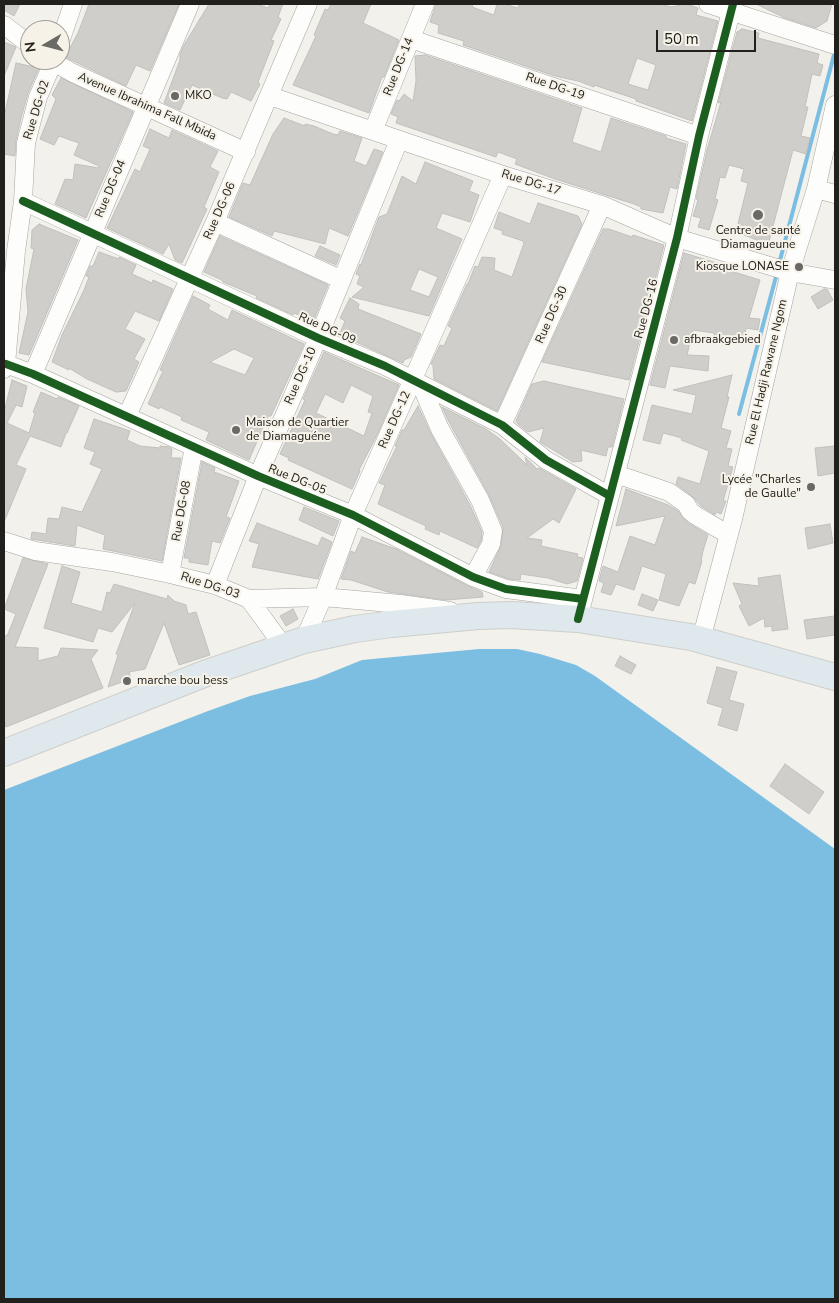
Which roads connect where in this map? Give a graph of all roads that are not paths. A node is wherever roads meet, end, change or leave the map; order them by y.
1 (73, 4) edge
2 (190, 4) edge
3 (308, 4) edge
4 (425, 4) edge
5 (708, 4) edge
6 (732, 8) edge
7 (68, 20) edge
8 (4, 25) edge
9 (20, 37) edge
10 (410, 39) junction
11 (835, 45) edge
12 (48, 70) edge
13 (68, 70) edge
14 (270, 96) junction
15 (835, 105) edge
16 (146, 106) junction
17 (373, 131) junction
18 (832, 134) edge
19 (699, 136) junction
20 (399, 140) junction
21 (246, 152) junction
22 (503, 175) junction
23 (816, 189) junction
24 (835, 194) edge
25 (23, 201) junction
26 (602, 205) junction
27 (216, 222) junction
28 (92, 234) junction
29 (677, 238) junction
30 (790, 272) junction
31 (190, 279) junction
32 (342, 280) junction
33 (835, 280) edge
34 (318, 338) junction
35 (5, 367) edge
36 (33, 374) junction
37 (417, 383) junction
38 (127, 416) junction
39 (502, 425) junction
40 (194, 448) junction
41 (616, 474) junction
42 (258, 476) junction
43 (610, 496) junction
44 (353, 515) junction
45 (729, 535) junction
46 (4, 541) edge
47 (170, 574) junction
48 (473, 577) junction
49 (215, 585) junction
50 (323, 597) junction
51 (249, 599) junction
52 (581, 609) junction
53 (478, 616) junction
54 (701, 640) junction
55 (294, 644) junction
56 (835, 677) edge
57 (4, 753) edge

1 - 7 street
2 - 16 street, Rue DG-04
3 - 14 street, Rue DG-06
4 - 10 street, Rue DG-14
5 - 6 street
6 - 11 street
6 - 19 street, Rue DG-16
8 - 9 street
10 - 17 street, Rue DG-14
10 - 19 street, Rue DG-19
12 - 25 street, Rue DG-02
13 - 16 street, Avenue Ibrahima Fall Mbida
14 - 17 street, Rue DG-17
14 - 21 street, Rue DG-06
15 - 18 street, Rue El Hadji Rawane Ngom
16 - 21 street, Avenue Ibrahima Fall Mbida
16 - 28 street, Rue DG-04
17 - 20 street, Rue DG-17
18 - 23 street, Rue El Hadji Rawane Ngom
19 - 29 street, Rue DG-16
20 - 22 street, Rue DG-17
20 - 32 street, Rue DG-10
21 - 27 street, Rue DG-06
22 - 26 street, Rue DG-17
22 - 37 street, Rue DG-12
23 - 24 street
23 - 30 street, Rue El Hadji Rawane Ngom
25 - 28 street, Rue DG-09
25 - 35 street, Rue DG-02
26 - 29 street, Rue DG-17
26 - 39 street, Rue DG-30
27 - 31 street, Rue DG-06
27 - 32 street
28 - 31 street, Rue DG-09
28 - 36 street, Rue DG-04
29 - 30 street, Rue DG-17
29 - 41 street, Rue DG-16
30 - 33 street, Rue DG-17
30 - 45 street, Rue El Hadji Rawane Ngom
31 - 34 street, Rue DG-09
31 - 38 street, Rue DG-06
32 - 34 street, Rue DG-10
34 - 37 street, Rue DG-09
34 - 42 street, Rue DG-10
35 - 36 street, Rue DG-05
36 - 38 street, Rue DG-05
37 - 39 street, Rue DG-09
37 - 44 street, Rue DG-12
37 - 48 street
38 - 40 street, Rue DG-05
39 - 43 street, Rue DG-09
40 - 42 street, Rue DG-05
40 - 47 street, Rue DG-08
41 - 43 street, Rue DG-16
41 - 45 street
42 - 44 street, Rue DG-05
42 - 49 street, Rue DG-10
43 - 52 street, Rue DG-16
44 - 48 street, Rue DG-05
44 - 50 street, Rue DG-12
45 - 54 street, Rue El Hadji Rawane Ngom
46 - 47 street, Rue DG-03
47 - 49 street, Rue DG-03
48 - 52 street, Rue DG-05
49 - 51 street, Rue DG-03
50 - 51 street, Rue DG-03
50 - 53 street, Rue DG-03
50 - 55 street, Rue DG-12
51 - 55 street
52 - 53 highway
52 - 54 highway
53 - 55 highway
54 - 56 highway
55 - 57 highway

